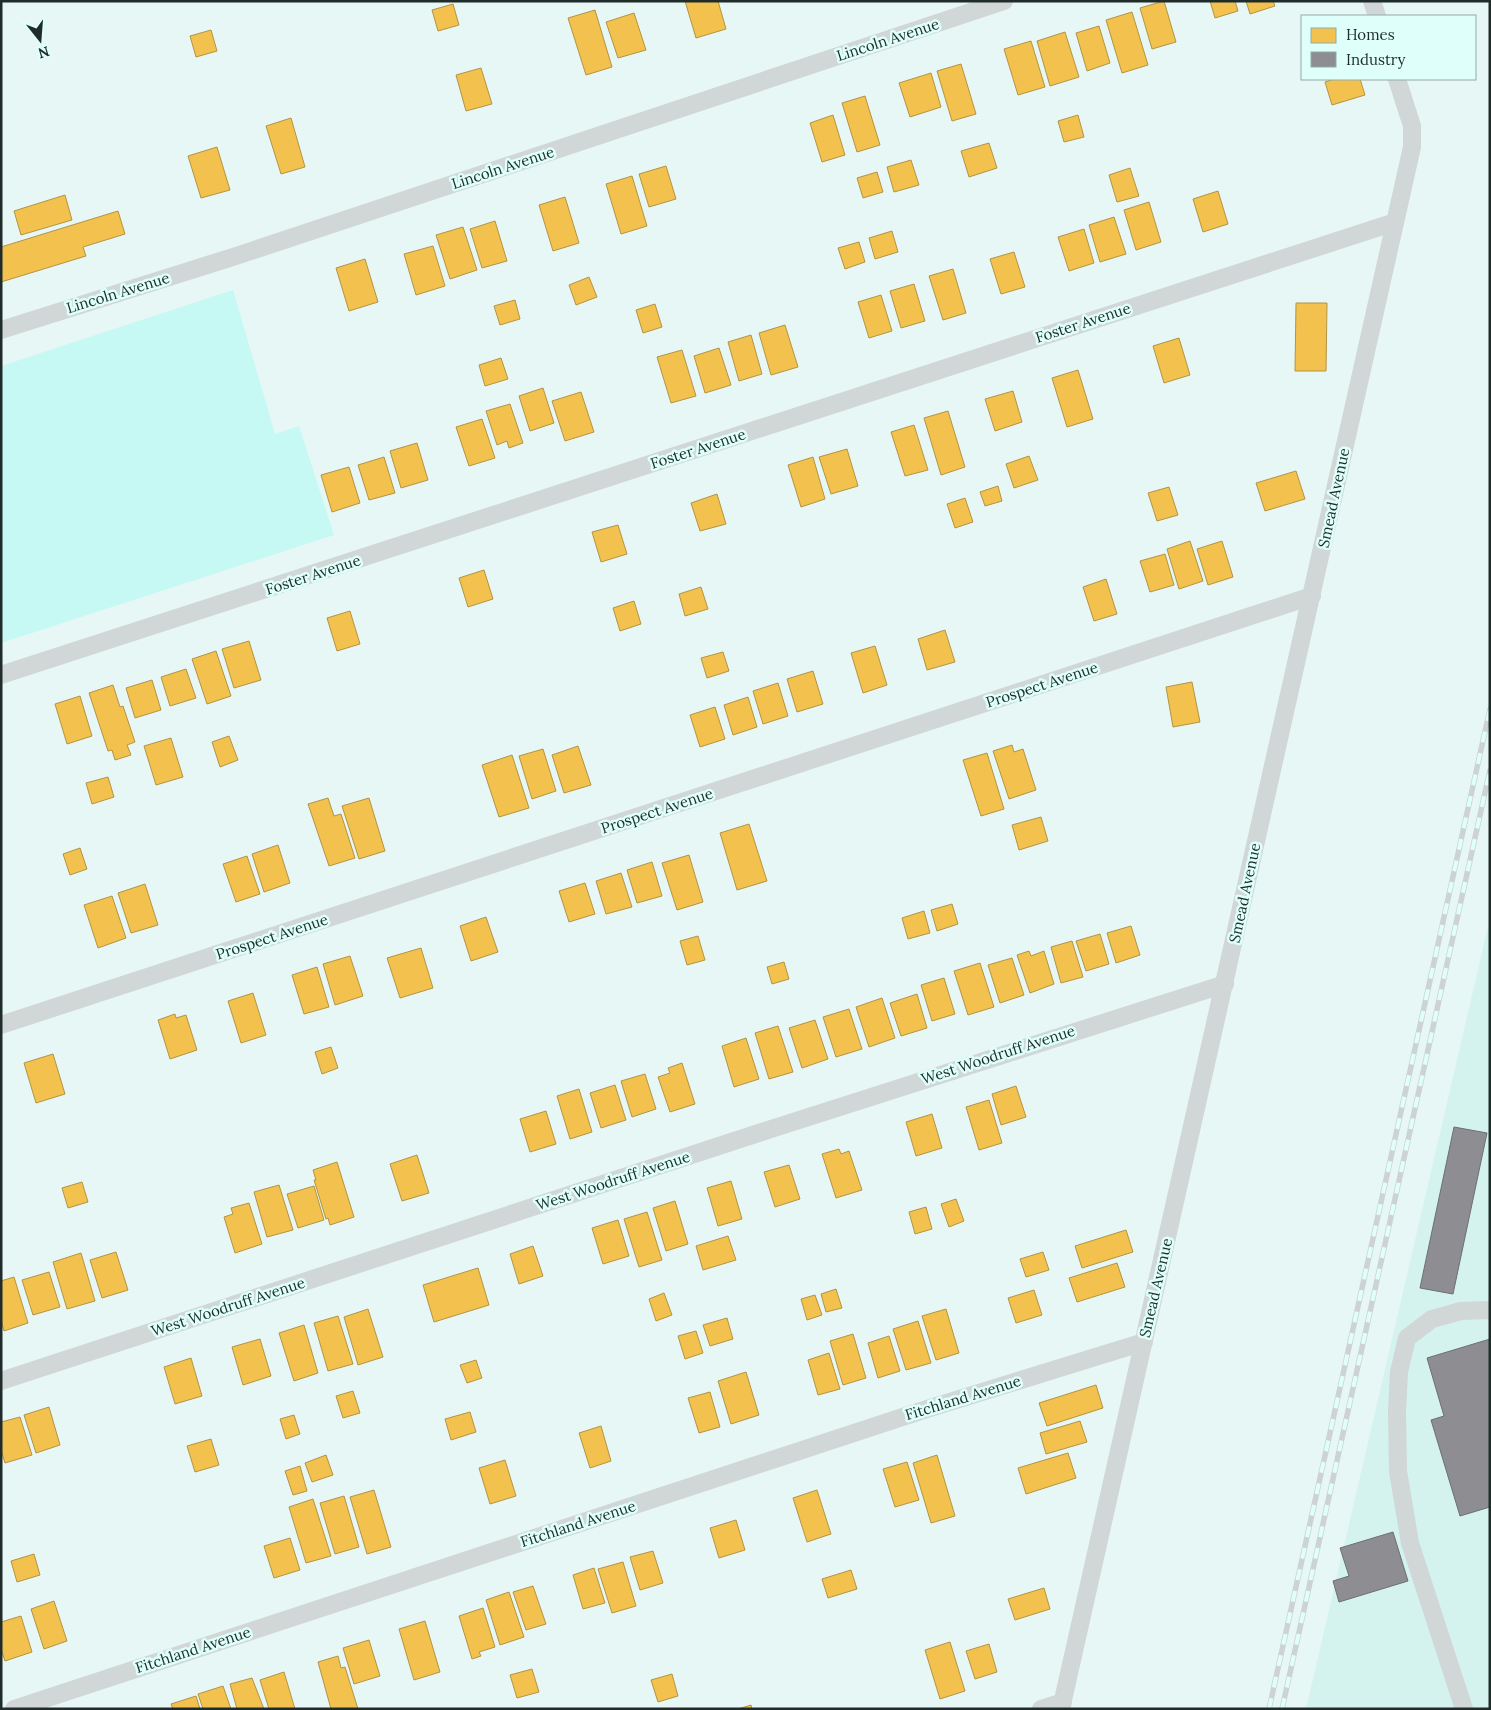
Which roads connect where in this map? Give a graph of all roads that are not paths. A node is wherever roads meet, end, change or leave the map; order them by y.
1 (1004, 1) edge
2 (1372, 1) edge
3 (1377, 15) edge
4 (1396, 80) edge
5 (1395, 222) junction
6 (1, 330) edge
7 (1312, 596) junction
8 (1, 675) edge
9 (1225, 984) junction
10 (1, 1025) edge
11 (1490, 1310) edge
12 (1144, 1342) junction
13 (1, 1381) edge
14 (1062, 1705) edge
15 (14, 1709) edge
16 (1041, 1709) edge
17 (1464, 1709) edge

1 - 6 street, Lincoln Avenue
2 - 3 street
4 - 5 street, Smead Avenue
5 - 7 street, Smead Avenue
5 - 8 street, Foster Avenue
7 - 9 street, Smead Avenue
7 - 10 street, Prospect Avenue
9 - 12 street, Smead Avenue
9 - 13 street, West Woodruff Avenue
11 - 17 street
12 - 14 street, Smead Avenue
12 - 15 street, Fitchland Avenue
14 - 16 street

